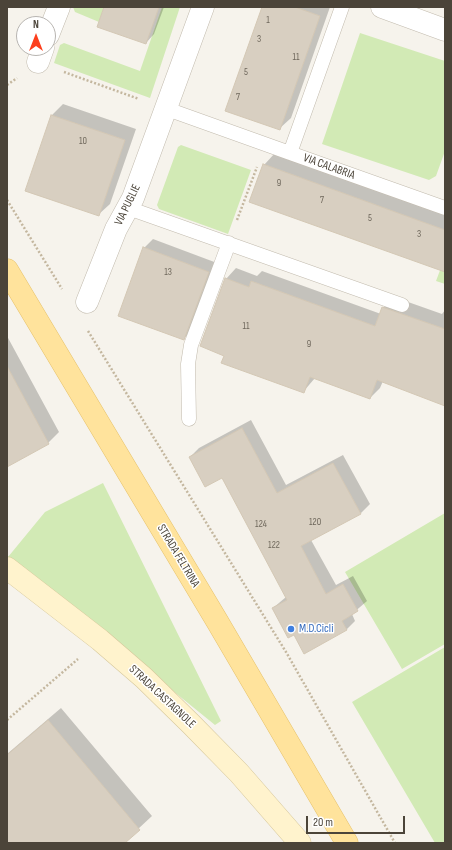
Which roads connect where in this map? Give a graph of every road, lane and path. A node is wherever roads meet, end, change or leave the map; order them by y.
1 (203, 7) edge
2 (342, 7) edge
3 (382, 7) edge
4 (445, 30) edge
5 (42, 56) edge
6 (167, 109) junction
7 (265, 144) junction
8 (290, 153) junction
9 (7, 200) edge
10 (128, 208) junction
11 (445, 208) edge
12 (229, 243) junction
13 (7, 270) edge
14 (65, 294) dead end
15 (87, 302) dead end
16 (402, 305) dead end
17 (86, 328) dead end
18 (189, 419) dead end
19 (7, 568) edge
20 (100, 640) junction
21 (7, 720) edge
22 (300, 843) edge
23 (347, 843) edge
24 (395, 843) edge

1 - 6 street, VIA PUGLIE
2 - 8 lane, VIA CALABRIA
3 - 4 street
5 - 6 path
6 - 7 lane
6 - 10 street, VIA PUGLIE
7 - 8 lane
7 - 12 path
8 - 11 lane, VIA CALABRIA
9 - 14 path
10 - 12 lane
10 - 15 street, VIA PUGLIE
12 - 16 lane
12 - 18 lane
13 - 23 main road, STRADA FELTRINA
17 - 24 path
19 - 20 main road, STRADA CASTAGNOLE
20 - 21 path
20 - 22 main road, STRADA CASTAGNOLE

